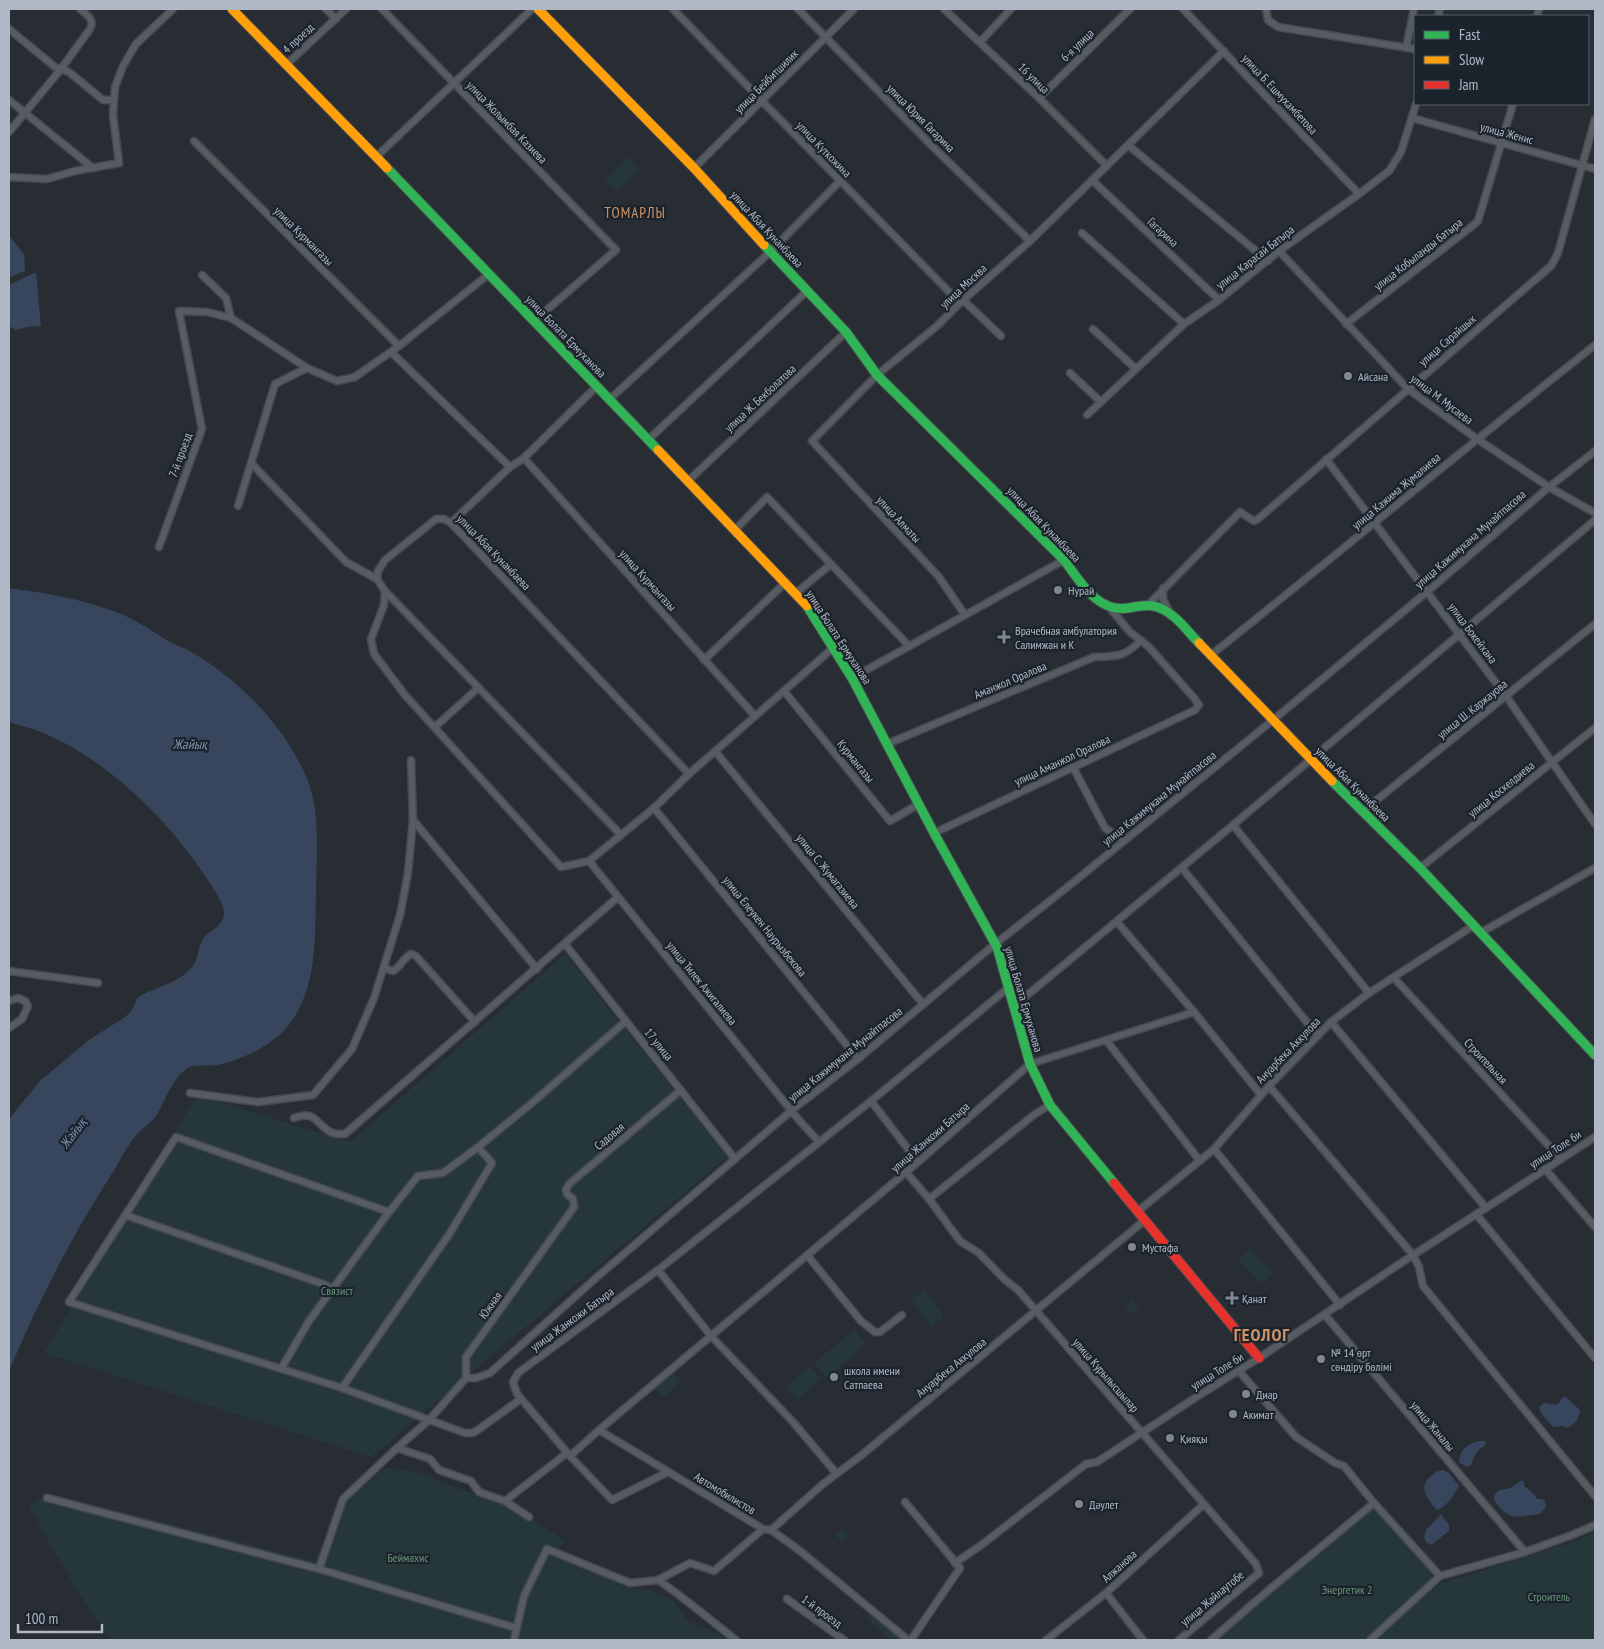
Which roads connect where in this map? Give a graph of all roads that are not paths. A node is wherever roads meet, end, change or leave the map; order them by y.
1 (80, 9) edge
2 (173, 9) edge
3 (232, 9) edge
4 (326, 9) edge
5 (346, 9) edge
6 (382, 9) edge
7 (532, 9) edge
8 (538, 9) edge
9 (674, 9) edge
10 (798, 9) edge
11 (854, 9) edge
12 (944, 9) edge
13 (1011, 9) edge
14 (1130, 9) edge
15 (1183, 9) edge
16 (1266, 9) edge
17 (1414, 9) edge
18 (336, 19) junction
19 (9, 29) edge
20 (825, 37) junction
21 (980, 42) junction
22 (1406, 48) junction
23 (1414, 49) edge
24 (1224, 52) junction
25 (287, 64) junction
26 (61, 69) junction
27 (453, 84) junction
28 (1039, 98) junction
29 (9, 100) edge
30 (114, 100) junction
31 (762, 101) junction
32 (1416, 105) edge
33 (1513, 105) edge
34 (25, 113) junction
35 (1412, 118) junction
36 (1595, 119) edge
37 (9, 132) edge
38 (194, 141) dead end
39 (1502, 143) junction
40 (1128, 145) junction
41 (376, 157) junction
42 (1107, 166) junction
43 (1582, 166) junction
44 (93, 168) junction
45 (694, 168) junction
46 (1595, 169) edge
47 (9, 178) edge
48 (1092, 180) junction
49 (840, 181) junction
50 (1359, 194) junction
51 (1082, 233) dead end
52 (1030, 241) junction
53 (1279, 251) junction
54 (770, 252) junction
55 (1268, 261) junction
56 (489, 274) junction
57 (202, 275) dead end
58 (807, 291) junction
59 (1219, 300) junction
60 (962, 302) junction
61 (231, 318) junction
62 (534, 321) junction
63 (1184, 324) junction
64 (1346, 324) junction
65 (1093, 328) dead end
66 (846, 332) junction
67 (1001, 336) dead end
68 (1595, 345) edge
69 (399, 346) junction
70 (391, 352) junction
71 (307, 368) junction
72 (1136, 369) junction
73 (1070, 373) dead end
74 (878, 375) junction
75 (597, 386) junction
76 (1408, 389) junction
77 (610, 399) junction
78 (1101, 402) junction
79 (1087, 415) dead end
80 (1477, 439) junction
81 (648, 440) junction
82 (812, 441) joint
83 (1595, 451) edge
84 (524, 458) junction
85 (1326, 459) junction
86 (251, 463) junction
87 (510, 467) junction
88 (688, 481) junction
89 (1549, 487) junction
90 (238, 506) dead end
91 (1595, 513) edge
92 (1595, 520) edge
93 (451, 523) junction
94 (1375, 523) junction
95 (735, 530) junction
96 (159, 546) dead end
97 (1064, 560) junction
98 (831, 564) junction
99 (377, 579) junction
100 (786, 582) junction
101 (1164, 588) junction
102 (385, 591) junction
103 (1428, 591) junction
104 (796, 593) junction
105 (1148, 604) junction
106 (1109, 607) junction
107 (1170, 613) junction
108 (965, 615) junction
109 (1595, 624) edge
110 (1460, 635) junction
111 (1141, 640) junction
112 (910, 646) junction
113 (833, 648) junction
114 (1212, 655) junction
115 (704, 660) junction
116 (852, 678) junction
117 (478, 688) junction
118 (784, 691) junction
119 (1506, 696) junction
120 (755, 716) junction
121 (1273, 720) junction
122 (435, 727) junction
123 (1595, 728) edge
124 (887, 744) junction
125 (715, 751) junction
126 (411, 760) dead end
127 (1311, 760) junction
128 (1552, 763) junction
129 (1073, 767) junction
130 (689, 774) junction
131 (919, 804) junction
132 (654, 808) junction
133 (1363, 811) junction
134 (413, 820) junction
135 (1595, 824) edge
136 (1233, 825) junction
137 (934, 833) junction
138 (621, 835) junction
139 (1124, 841) junction
140 (589, 861) junction
141 (1182, 868) junction
142 (1420, 868) junction
143 (1595, 868) edge
144 (618, 897) junction
145 (1117, 922) junction
146 (1476, 929) junction
147 (565, 944) junction
148 (995, 944) junction
149 (384, 968) junction
150 (537, 969) junction
151 (9, 971) edge
152 (1394, 978) junction
153 (98, 983) dead end
154 (1008, 988) junction
155 (1369, 993) junction
156 (9, 1000) edge
157 (923, 1004) junction
158 (1014, 1006) junction
159 (1194, 1012) junction
160 (626, 1021) junction
161 (475, 1022) junction
162 (1332, 1022) junction
163 (9, 1028) edge
164 (1318, 1036) junction
165 (1106, 1040) junction
166 (1595, 1055) edge
167 (858, 1059) junction
168 (1030, 1064) junction
169 (1269, 1086) junction
170 (681, 1090) junction
171 (190, 1093) dead end
172 (1261, 1096) junction
173 (871, 1101) junction
174 (1050, 1105) junction
175 (791, 1111) junction
176 (294, 1118) dead end
177 (1595, 1137) edge
178 (819, 1142) junction
179 (478, 1147) junction
180 (1214, 1149) junction
181 (735, 1159) junction
182 (1561, 1159) junction
183 (1200, 1161) junction
184 (918, 1162) junction
185 (1545, 1169) junction
186 (906, 1172) junction
187 (929, 1199) junction
188 (575, 1203) joint
189 (1486, 1208) junction
190 (389, 1212) junction
191 (1137, 1212) junction
192 (1476, 1214) junction
193 (125, 1215) junction
194 (1144, 1220) junction
195 (1595, 1227) edge
196 (807, 1255) junction
197 (1413, 1255) junction
198 (658, 1270) junction
199 (332, 1291) junction
200 (1340, 1305) junction
201 (1036, 1310) junction
202 (902, 1315) dead end
203 (1325, 1315) junction
204 (712, 1336) junction
205 (1259, 1358) junction
206 (1595, 1358) edge
207 (281, 1369) junction
208 (1239, 1371) junction
209 (466, 1378) junction
210 (342, 1388) junction
211 (519, 1396) junction
212 (429, 1420) junction
213 (598, 1430) junction
214 (1142, 1432) junction
215 (397, 1448) junction
216 (569, 1455) junction
217 (668, 1472) junction
218 (836, 1473) junction
219 (1595, 1496) edge
220 (47, 1498) dead end
221 (505, 1501) junction
222 (905, 1502) dead end
223 (1374, 1503) junction
224 (1203, 1505) junction
225 (529, 1517) dead end
226 (1595, 1525) edge
227 (763, 1529) junction
228 (771, 1530) junction
229 (1525, 1552) junction
230 (955, 1563) junction
231 (319, 1569) junction
232 (1259, 1573) joint
233 (1440, 1576) junction
234 (658, 1580) junction
235 (1106, 1593) junction
236 (787, 1599) dead end
237 (516, 1628) junction
238 (514, 1640) edge
239 (736, 1640) edge
240 (844, 1640) edge
241 (909, 1640) edge
242 (1046, 1640) edge
243 (1143, 1640) edge
244 (1179, 1640) edge
245 (1211, 1640) edge
246 (1370, 1640) edge

1 - 26 street
2 - 30 street
3 - 25 street, улица Болата Ермуханова
4 - 18 street
5 - 18 street, 4 проезд
6 - 27 street, улица Жолымбая Казиева
7 - 27 street
8 - 45 street, улица Абая Кунанбаева
9 - 31 street, улица Куткожина
10 - 20 street, улица Юрия Гагарина
11 - 20 street, улица Бейбитшилик
12 - 21 street, 16 улица
13 - 21 street
14 - 28 street, 6-я улица
15 - 24 street, улица Б. Ешмухамбетова
16 - 22 street
17 - 22 street
18 - 25 street, 4 проезд
19 - 26 street
20 - 31 street, улица Бейбитшилик
20 - 52 street, улица Юрия Гагарина
21 - 28 street, 16 улица
22 - 23 street
24 - 40 street, улица Москва
24 - 50 street, улица Б. Ешмухамбетова
25 - 41 street, улица Болата Ермуханова
26 - 30 street
26 - 34 street
27 - 41 street
27 - 62 street, улица Жолымбая Казиева
28 - 42 street, 16 улица
29 - 34 street
30 - 44 street
31 - 45 street, улица Бейбитшилик
31 - 49 street, улица Куткожина
32 - 35 street, улица Карасай Батыра
33 - 39 street, улица Кобыланды батыра
34 - 37 street
34 - 44 street
35 - 39 street, улица Женис
35 - 50 street, улица Карасай Батыра
36 - 43 street, улица Сарайшык
38 - 69 street, улица Курмангазы
39 - 43 street, улица Женис
39 - 64 street, улица Кобыланды батыра
40 - 42 street, улица Москва
40 - 55 street
41 - 56 street, улица Болата Ермуханова
42 - 48 street, улица Москва
43 - 46 street, улица Женис
43 - 76 street, улица Сарайшык
44 - 47 street
45 - 54 street, улица Абая Кунанбаева
48 - 52 street, улица Москва
48 - 59 street, Гагарина
49 - 54 street
49 - 60 street, улица Куткожина
50 - 53 street, улица Карасай Батыра
51 - 63 street
52 - 60 street, улица Москва
53 - 55 street, улица Карасай Батыра
53 - 64 street, улица М. Мусаева
54 - 58 street, улица Абая Кунанбаева
54 - 77 street
55 - 59 street, улица Карасай Батыра
56 - 62 street, улица Болата Ермуханова
56 - 69 street
57 - 61 street
58 - 66 street, улица Абая Кунанбаева
58 - 81 street
59 - 63 street, улица Карасай Батыра
60 - 67 street, улица Куткожина
60 - 74 street, улица Москва
61 - 71 street
61 - 96 street, 7-й проезд
62 - 75 street, улица Болата Ермуханова
63 - 72 street, улица Карасай Батыра
64 - 76 street, улица М. Мусаева
65 - 72 street
66 - 74 street, улица Абая Кунанбаева
66 - 88 street, улица Ж. Бекболатова
68 - 80 street, улица Кажима Жумалиева
69 - 70 street
70 - 71 street
70 - 87 street
71 - 86 street
72 - 78 street, улица Карасай Батыра
73 - 78 street
74 - 82 street, улица Москва
74 - 97 street, улица Абая Кунанбаева
75 - 77 street, улица Болата Ермуханова
75 - 84 street
76 - 80 street, улица М. Мусаева
76 - 85 street, улица Сарайшык
77 - 81 street, улица Болата Ермуханова
78 - 79 street, улица Карасай Батыра
80 - 89 street, улица М. Мусаева
80 - 94 street, улица Кажима Жумалиева
81 - 88 street, улица Болата Ермуханова
82 - 108 street, улица Алматы
83 - 89 street, улица Кажимукана Мунайтпасова
84 - 87 street
84 - 115 street, улица Курмангазы
85 - 94 street, улица Бокейхана
85 - 101 street, улица Сарайшык
86 - 90 street
86 - 99 street
87 - 93 street
88 - 95 street, улица Болата Ермуханова
89 - 91 street, улица М. Мусаева
89 - 103 street, улица Кажимукана Мунайтпасова
92 - 110 street
93 - 99 street, улица Абая Кунанбаева
93 - 130 street, улица Абая Кунанбаева
94 - 103 street, улица Бокейхана
94 - 114 street, улица Кажима Жумалиева
95 - 98 street
95 - 100 street, улица Болата Ермуханова
97 - 106 street, улица Абая Кунанбаева
97 - 108 street
98 - 104 street
98 - 112 street
99 - 102 street
100 - 104 street, улица Болата Ермуханова
100 - 115 street
101 - 105 street
101 - 107 street
102 - 117 street
102 - 122 street
103 - 110 street, улица Бокейхана
103 - 121 street, улица Кажимукана Мунайтпасова
104 - 113 street, улица Болата Ермуханова
105 - 106 street
105 - 107 street, улица Абая Кунанбаева
106 - 111 street
107 - 114 street, улица Абая Кунанбаева
108 - 112 street
109 - 119 street, улица Ш. Каржауова
110 - 119 street, улица Бокейхана
110 - 127 street
111 - 124 street, Аманжол Оралова
111 - 129 street, улица Аманжол Оралова
112 - 116 street
113 - 116 street, улица Болата Ермуханова
113 - 118 street
114 - 121 street, улица Абая Кунанбаева
115 - 120 street, улица Курмангазы
116 - 124 street, улица Болата Ермуханова
117 - 122 street
117 - 138 street
118 - 120 street
118 - 131 street, Курмангазы
119 - 128 street, улица Бокейхана
119 - 133 street, улица Ш. Каржауова
120 - 125 street
121 - 127 street, улица Абая Кунанбаева
121 - 139 street, улица Кажимукана Мунайтпасова
122 - 140 street
123 - 128 street, улица Коскелдиева
124 - 131 street, улица Болата Ермуханова
125 - 130 street
125 - 157 street, улица С. Жумагазиева
126 - 134 street
127 - 133 street, улица Абая Кунанбаева
127 - 136 street
128 - 135 street, улица Бокейхана
128 - 142 street, улица Коскелдиева
129 - 137 street, улица Аманжол Оралова
129 - 139 street
130 - 132 street
131 - 137 street, улица Болата Ермуханова
132 - 138 street
132 - 167 street, улица Елеукен Наурызбекова
133 - 142 street, улица Абая Кунанбаева
134 - 149 street
134 - 150 street
136 - 141 street
136 - 155 street
137 - 148 street, улица Болата Ермуханова
138 - 140 street
139 - 148 street, улица Кажимукана Мунайтпасова
140 - 144 street, улица Тилек Ажигалиева
141 - 145 street
141 - 164 street
142 - 146 street, улица Абая Кунанбаева
143 - 146 street, Ануарбека Аккулова
144 - 147 street
144 - 175 street, улица Тилек Ажигалиева
145 - 158 street
145 - 159 street
146 - 152 street, Ануарбека Аккулова
146 - 166 street, улица Абая Кунанбаева
147 - 150 street
147 - 160 street, 17 улица
148 - 154 street, улица Болата Ермуханова
148 - 157 street, улица Кажимукана Мунайтпасова
149 - 161 street
149 - 171 street
150 - 161 street
151 - 153 street
152 - 155 street, Ануарбека Аккулова
152 - 182 street, Строительная
154 - 158 street, улица Болата Ермуханова
154 - 173 street, улица Жанкожи Батыра
155 - 162 street, Ануарбека Аккулова
156 - 163 street
157 - 167 street, улица Кажимукана Мунайтпасова
158 - 168 street, улица Болата Ермуханова
159 - 165 street, улица Жанкожи Батыра
159 - 172 street
160 - 170 street, 17 улица
160 - 179 street
161 - 176 street
162 - 164 street, Ануарбека Аккулова
162 - 189 street
164 - 169 street, Ануарбека Аккулова
165 - 168 street, улица Жанкожи Батыра
165 - 183 street
167 - 175 street, улица Кажимукана Мунайтпасова
168 - 174 street, улица Болата Ермуханова
168 - 184 street, улица Жанкожи Батыра
169 - 172 street, Ануарбека Аккулова
169 - 197 street
170 - 181 street, 17 улица
170 - 188 street, Садовая
172 - 180 street, Ануарбека Аккулова
173 - 178 street, улица Жанкожи Батыра
173 - 184 street
174 - 187 street
174 - 191 street, улица Болата Ермуханова
175 - 178 street, улица Тилек Ажигалиева
175 - 181 street, улица Кажимукана Мунайтпасова
177 - 182 street, улица Толе би
178 - 198 street, улица Жанкожи Батыра
179 - 190 street
179 - 210 street
180 - 183 street, Ануарбека Аккулова
180 - 200 street
181 - 209 street, улица Кажимукана Мунайтпасова
182 - 185 street, улица Толе би
183 - 191 street, Ануарбека Аккулова
184 - 186 street, улица Жанкожи Батыра
185 - 189 street, улица Толе би
185 - 195 street
186 - 187 street, улица Курылысшылар
186 - 196 street, улица Жанкожи Батыра
187 - 201 street, улица Курылысшылар
188 - 209 street, Южная
189 - 192 street, улица Толе би
190 - 193 street
190 - 199 street
191 - 194 street, улица Болата Ермуханова
192 - 197 street, улица Толе би
192 - 206 street
193 - 199 street
193 - 207 street
194 - 201 street, Ануарбека Аккулова
194 - 205 street, улица Болата Ермуханова
196 - 202 street
196 - 204 street, улица Жанкожи Батыра
197 - 200 street, улица Толе би
197 - 219 street
198 - 204 street
198 - 211 street, улица Жанкожи Батыра
199 - 207 street
200 - 203 street, улица Толе би
201 - 214 street, улица Курылысшылар
201 - 218 street, Ануарбека Аккулова
203 - 205 street, улица Толе би
203 - 229 street, улица Жаналы
204 - 213 street, улица Жанкожи Батыра
204 - 218 street
205 - 208 street, улица Толе би
207 - 210 street
208 - 214 street, улица Толе би
208 - 223 street
209 - 212 street
210 - 212 street
211 - 212 street
211 - 216 street
212 - 215 street
213 - 216 street, улица Жанкожи Батыра
213 - 217 street, Автомобилистов
214 - 224 street, улица Курылысшылар
214 - 230 street, улица Толе би
215 - 221 street
215 - 231 street
216 - 217 street
216 - 221 street, улица Жанкожи Батыра
217 - 227 street, Автомобилистов
218 - 228 street, Ануарбека Аккулова
220 - 231 street
221 - 225 street
222 - 230 street
223 - 233 street
223 - 245 street
224 - 232 street, улица Курылысшылар
224 - 235 street, Алжанова
226 - 229 street
227 - 228 street, Автомобилистов
227 - 234 street
228 - 241 street
229 - 233 street
230 - 241 street
231 - 237 street
232 - 244 street, улица Жайлаутобе
233 - 246 street
234 - 237 street
234 - 239 street
235 - 242 street, Алжанова
235 - 243 street
236 - 240 street, 1-й проезд
237 - 238 street

